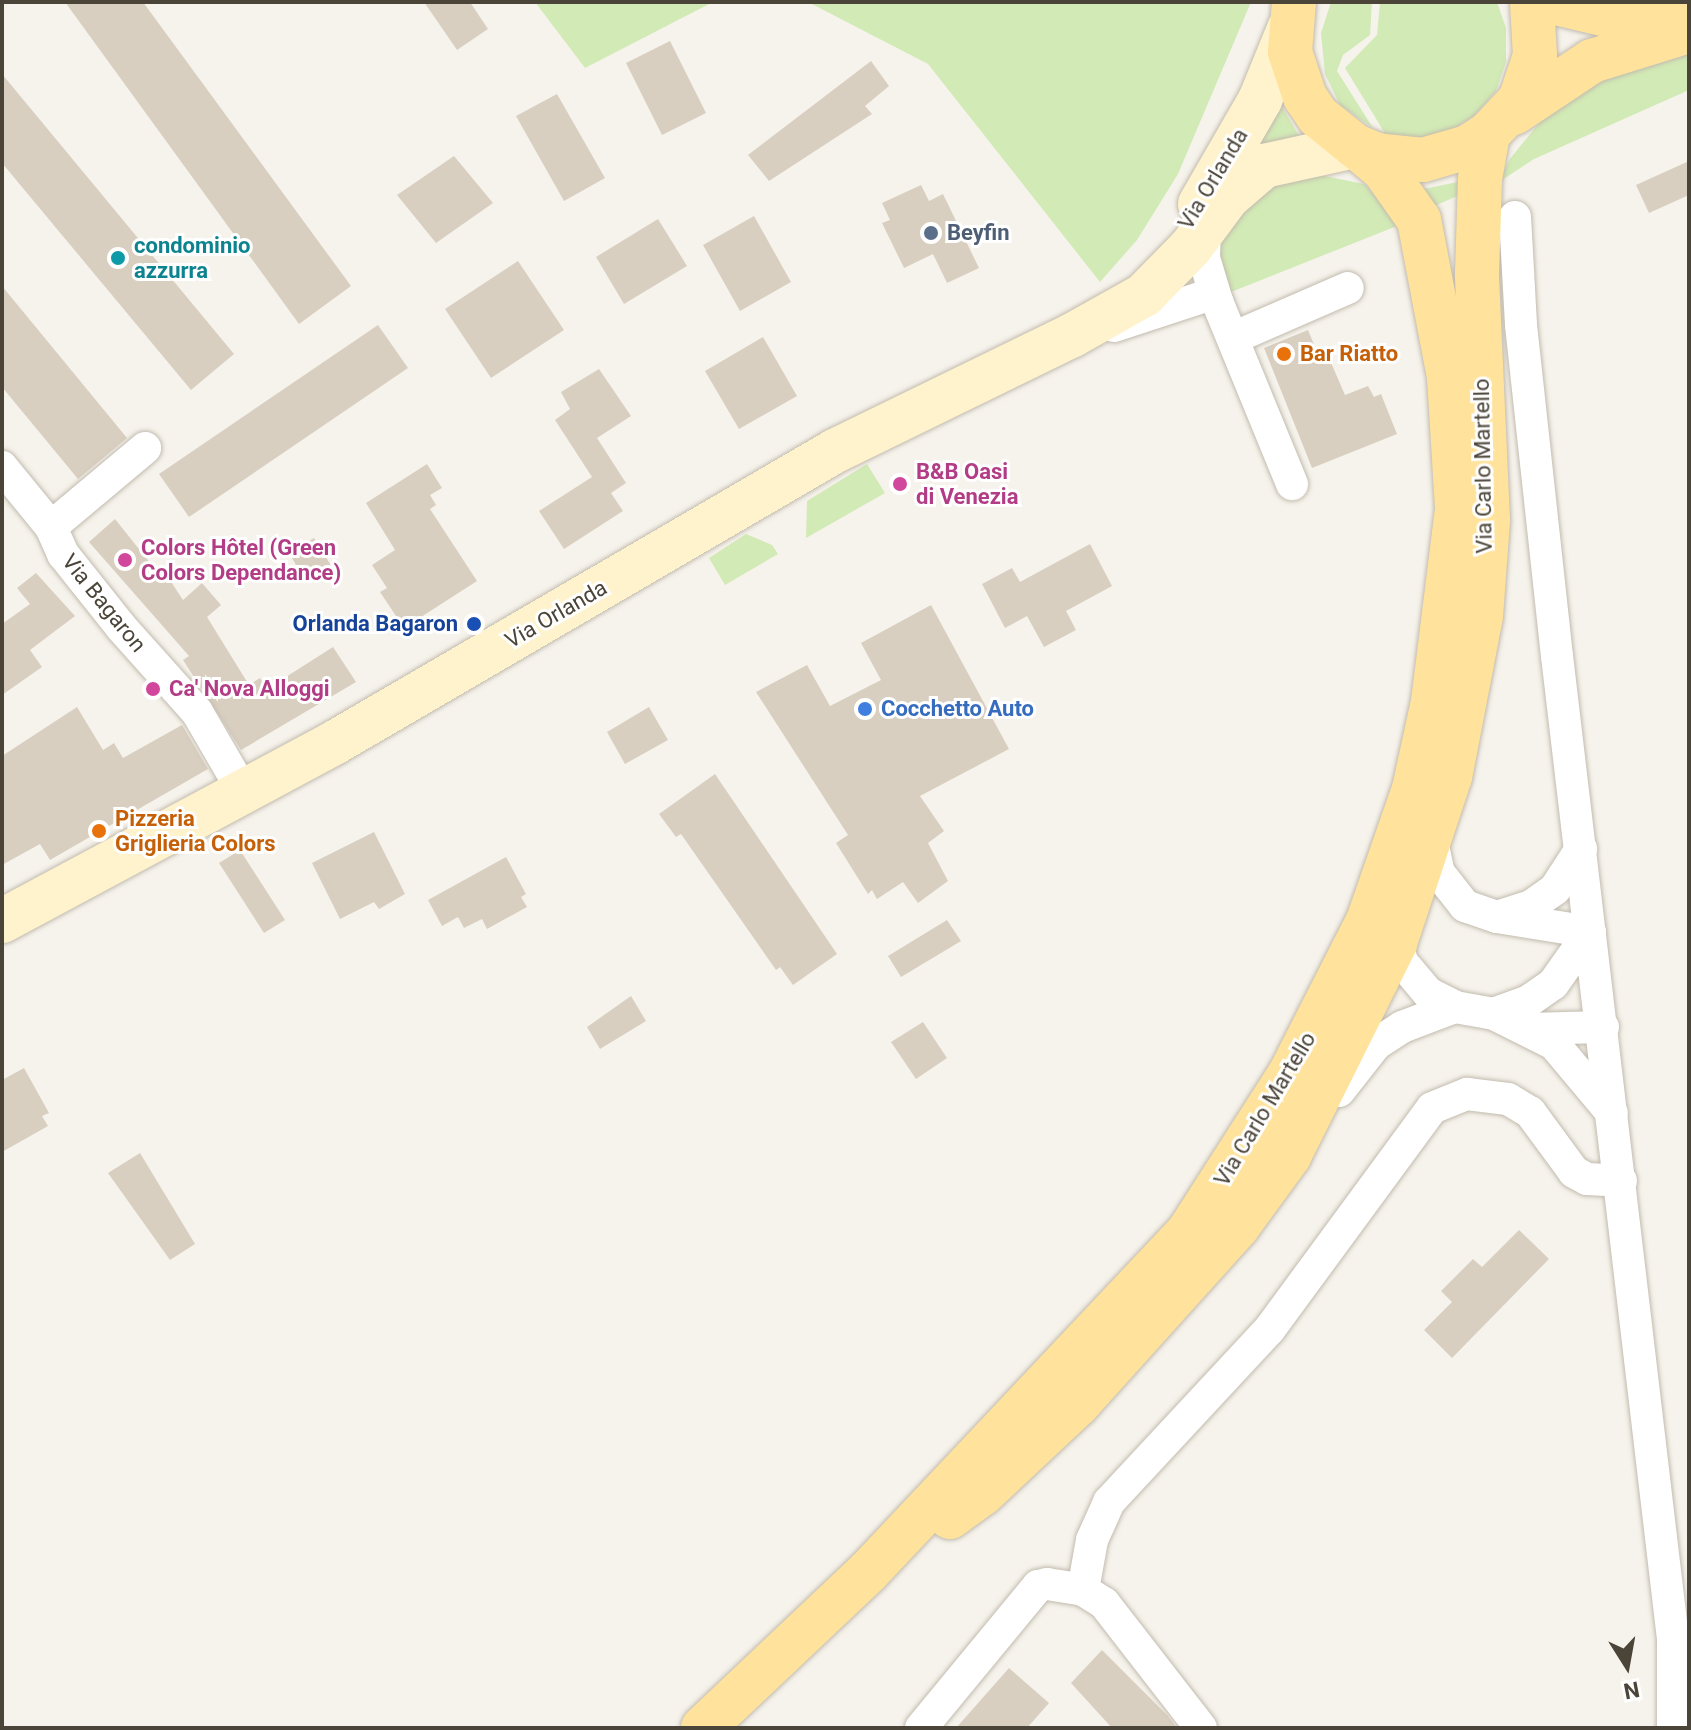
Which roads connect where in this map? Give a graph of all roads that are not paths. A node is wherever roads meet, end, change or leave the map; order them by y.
1 (1532, 2) edge
2 (1552, 2) edge
3 (1689, 11) edge
4 (1292, 16) edge
5 (1689, 31) edge
6 (1497, 126) junction
7 (1355, 146) junction
8 (1515, 217) dead end
9 (1205, 228) junction
10 (1348, 288) dead end
11 (1217, 301) junction
12 (1113, 313) junction
13 (1075, 333) junction
14 (1233, 338) junction
15 (145, 448) dead end
16 (2, 467) edge
17 (1292, 484) dead end
18 (51, 527) junction
19 (1454, 535) junction
20 (244, 793) junction
21 (1432, 841) junction
22 (1581, 849) junction
23 (1497, 917) junction
24 (2, 921) edge
25 (1395, 943) junction
26 (1455, 1007) junction
27 (1507, 1021) junction
28 (1603, 1027) junction
29 (1614, 1117) junction
30 (1289, 1156) junction
31 (1621, 1181) junction
32 (868, 1572) junction
33 (1083, 1590) junction
34 (703, 1728) edge
35 (921, 1728) edge
36 (1201, 1728) edge
37 (1673, 1728) edge

1 - 6 main road
2 - 3 main road
4 - 7 main road, Via Carlo Martello
4 - 12 main road, Via Orlanda
5 - 6 main road
6 - 7 main road
6 - 21 main road, Via Carlo Martello
7 - 9 main road, Via Orlanda
7 - 19 main road, Via Carlo Martello
8 - 22 street, Via Carlo Martello
9 - 11 street
9 - 12 main road, Via Orlanda
10 - 14 street
11 - 13 street
11 - 14 street
12 - 13 main road, Via Orlanda
13 - 20 main road, Via Orlanda
14 - 17 street
15 - 18 street
16 - 18 street, Via Bagaron
18 - 20 street, Via Bagaron
19 - 25 street, Via Carlo Martello
19 - 32 main road, Via Carlo Martello
20 - 24 main road, Via Orlanda
21 - 23 street
21 - 25 main road, Via Carlo Martello
22 - 23 street
22 - 28 street, Via Carlo Martello
23 - 27 street
25 - 26 street, Via Carlo Martello
25 - 30 main road, Via Carlo Martello
26 - 27 street, Via Carlo Martello
26 - 30 street, Via Carlo Martello
27 - 28 street
27 - 29 street, Via Carlo Martello
28 - 29 street, Via Carlo Martello
29 - 31 street, Via Carlo Martello
30 - 32 main road, Via Carlo Martello
31 - 33 street
31 - 37 street, Via Carlo Martello
32 - 34 main road, Via Carlo Martello
33 - 35 street
33 - 36 street

